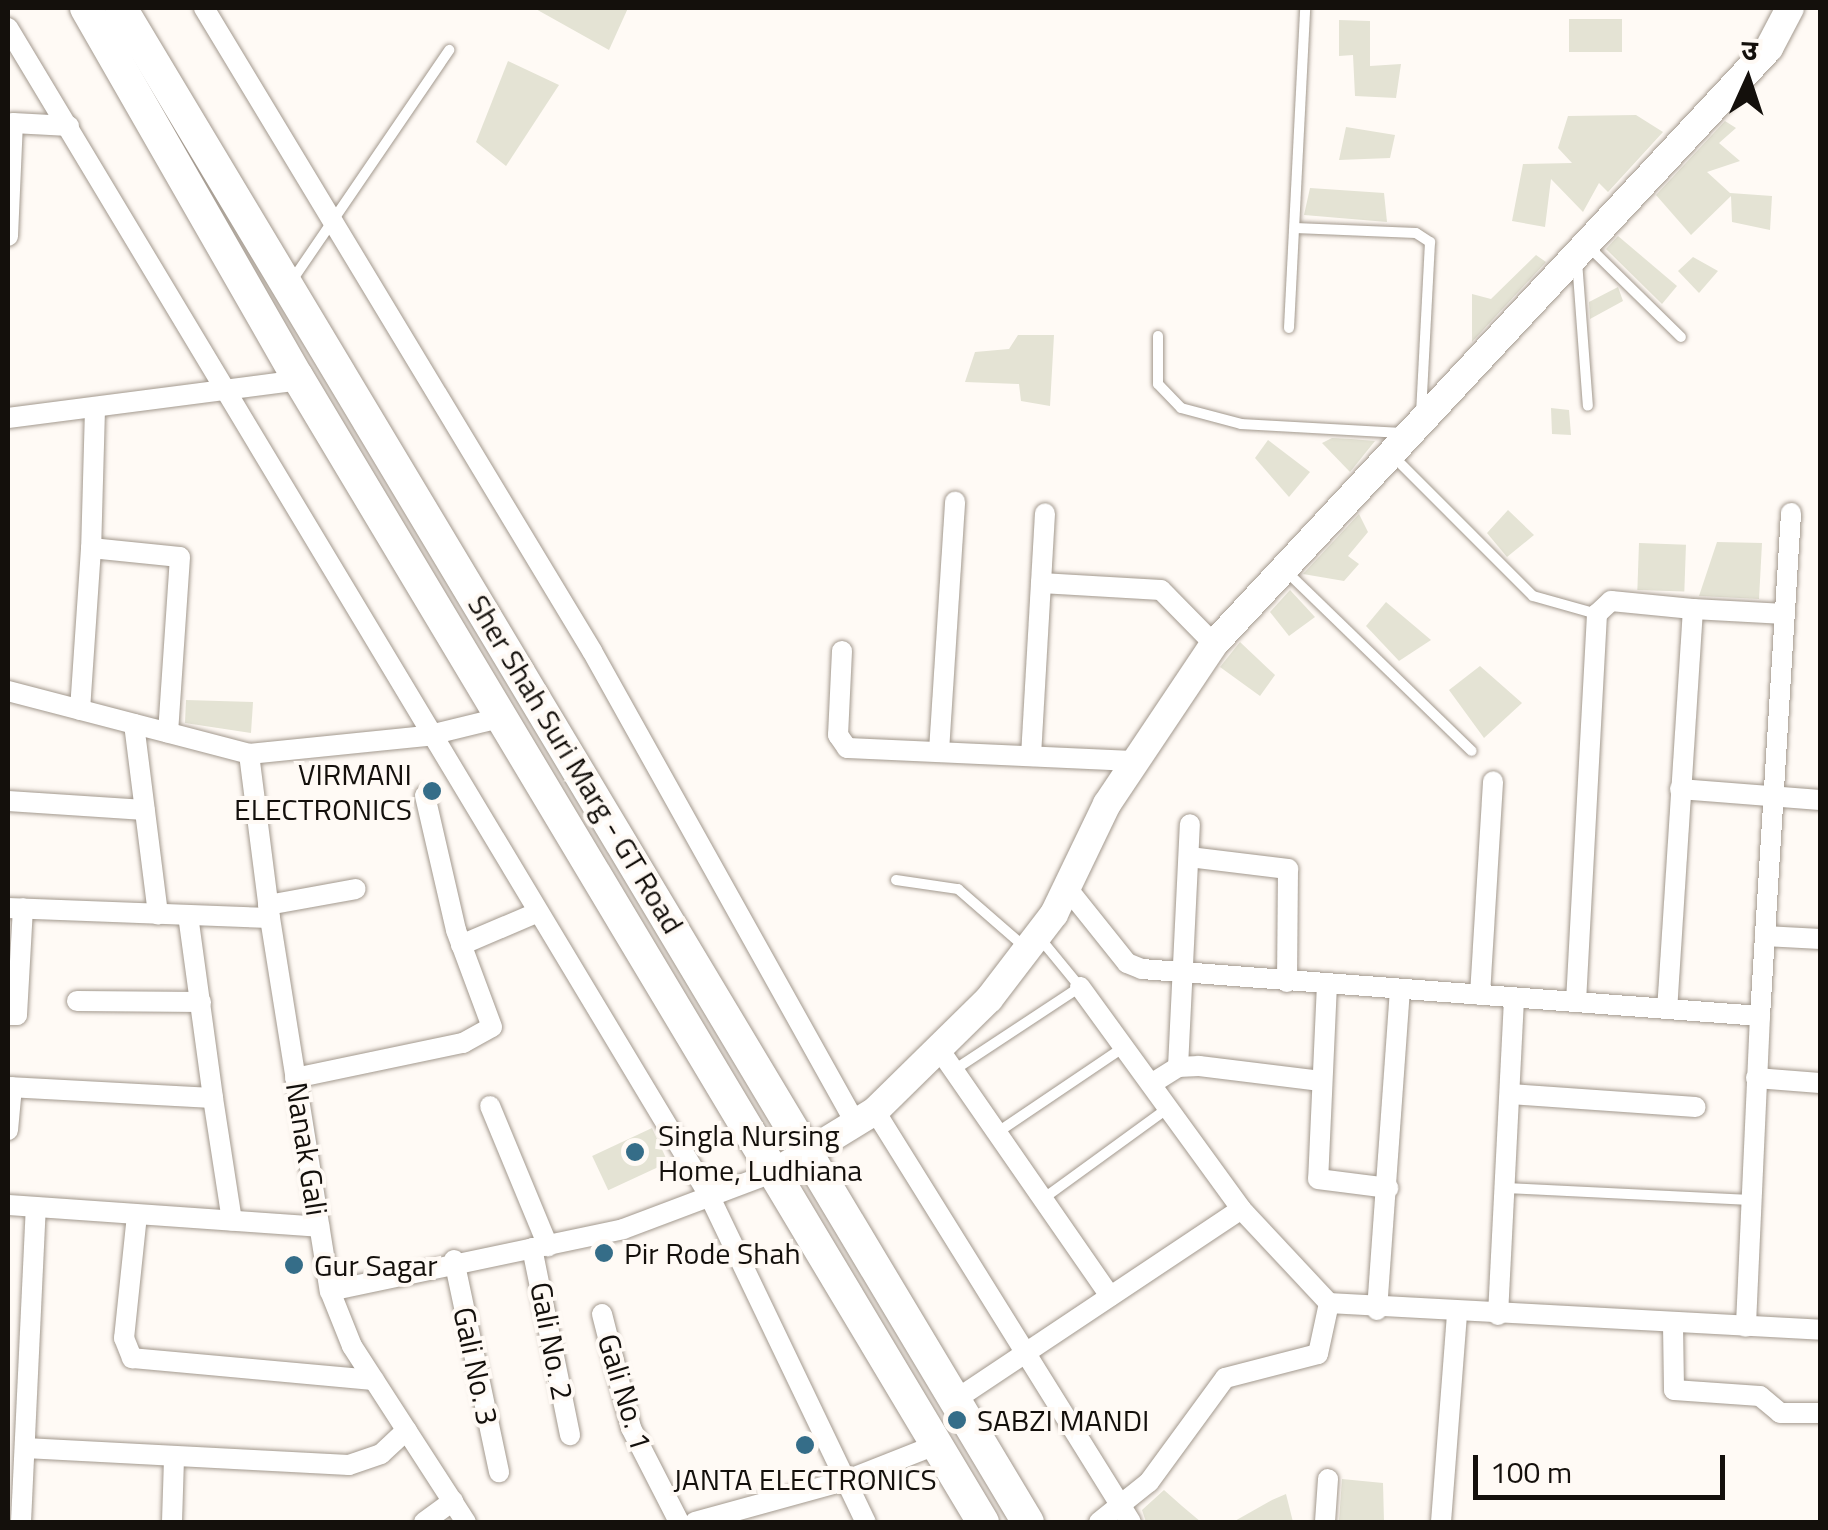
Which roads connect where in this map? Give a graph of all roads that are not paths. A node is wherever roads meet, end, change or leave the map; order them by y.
1 (86, 8) edge
2 (121, 8) edge
3 (204, 8) edge
4 (1306, 8) edge
5 (1790, 8) edge
6 (8, 28) edge
7 (449, 50) dead end
8 (10, 123) edge
9 (69, 126) junction
10 (1295, 228) junction
11 (331, 230) junction
12 (8, 236) edge
13 (1582, 250) junction
14 (290, 283) junction
15 (1289, 328) dead end
16 (1158, 336) dead end
17 (1681, 337) dead end
18 (299, 380) junction
19 (230, 392) junction
20 (1588, 406) dead end
21 (95, 409) junction
22 (8, 418) edge
23 (1417, 429) junction
24 (1395, 458) junction
25 (955, 502) dead end
26 (1045, 513) dead end
27 (1790, 513) dead end
28 (91, 548) junction
29 (1286, 571) junction
30 (1041, 582) junction
31 (1693, 609) junction
32 (1597, 614) junction
33 (1786, 614) junction
34 (1214, 644) junction
35 (842, 651) dead end
36 (8, 691) edge
37 (80, 710) junction
38 (504, 717) junction
39 (134, 724) junction
40 (168, 732) junction
41 (426, 736) junction
42 (940, 751) junction
43 (1472, 751) dead end
44 (249, 754) junction
45 (1031, 756) junction
46 (1134, 761) junction
47 (1493, 781) dead end
48 (1680, 789) junction
49 (425, 796) dead end
50 (1776, 796) junction
51 (1820, 800) edge
52 (8, 801) edge
53 (145, 810) junction
54 (1190, 824) dead end
55 (1189, 857) junction
56 (896, 880) dead end
57 (1067, 888) junction
58 (356, 890) dead end
59 (15, 908) edge
60 (269, 912) junction
61 (536, 913) junction
62 (158, 914) junction
63 (188, 915) junction
64 (1765, 936) junction
65 (1820, 939) edge
66 (1033, 943) junction
67 (461, 944) junction
68 (1183, 976) junction
69 (1287, 982) junction
70 (1327, 984) junction
71 (1080, 987) junction
72 (1400, 992) junction
73 (1480, 995) junction
74 (1514, 998) junction
75 (78, 1002) dead end
76 (200, 1002) junction
77 (1576, 1002) junction
78 (1667, 1008) junction
79 (8, 1015) edge
80 (1760, 1016) junction
81 (1124, 1047) junction
82 (946, 1062) junction
83 (1178, 1067) junction
84 (296, 1078) junction
85 (1756, 1078) junction
86 (1322, 1081) junction
87 (1820, 1082) edge
88 (1151, 1084) junction
89 (10, 1087) edge
90 (1510, 1094) junction
91 (213, 1098) junction
92 (490, 1106) dead end
93 (1696, 1107) dead end
94 (1169, 1108) junction
95 (866, 1118) junction
96 (8, 1130) edge
97 (995, 1134) junction
98 (807, 1152) junction
99 (777, 1171) junction
100 (1388, 1188) junction
101 (1506, 1188) junction
102 (710, 1195) junction
103 (1750, 1200) junction
104 (1040, 1201) junction
105 (8, 1206) edge
106 (36, 1207) junction
107 (1241, 1209) junction
108 (137, 1215) junction
109 (232, 1221) junction
110 (319, 1227) junction
111 (540, 1247) junction
112 (454, 1260) junction
113 (330, 1291) junction
114 (1110, 1296) junction
115 (1329, 1303) junction
116 (1378, 1310) junction
117 (1457, 1313) junction
118 (602, 1314) dead end
119 (1498, 1315) junction
120 (1673, 1325) junction
121 (1746, 1327) junction
122 (1820, 1330) edge
123 (1021, 1355) junction
124 (374, 1380) junction
125 (955, 1400) junction
126 (1820, 1413) edge
127 (407, 1430) junction
128 (570, 1435) dead end
129 (938, 1444) junction
130 (25, 1448) junction
131 (174, 1458) junction
132 (499, 1472) dead end
133 (1328, 1479) dead end
134 (847, 1480) junction
135 (453, 1501) junction
136 (1127, 1516) edge
137 (22, 1522) edge
138 (172, 1522) edge
139 (424, 1522) edge
140 (466, 1522) edge
141 (679, 1522) edge
142 (695, 1522) edge
143 (866, 1522) edge
144 (983, 1522) edge
145 (1028, 1522) edge
146 (1099, 1522) edge
147 (1326, 1522) edge
148 (1442, 1522) edge

1 - 18 main road, Sher Shah Suri Marg - GT Road
2 - 14 main road, Sher Shah Suri Marg - GT Road
3 - 11 street
4 - 10 lane
5 - 13 street
6 - 9 street
7 - 11 lane
8 - 9 street
8 - 12 street
9 - 19 street
10 - 15 lane
10 - 23 lane
11 - 14 lane
11 - 95 street
13 - 17 lane
13 - 20 lane
13 - 23 street
14 - 98 main road, Sher Shah Suri Marg - GT Road
16 - 23 lane
18 - 19 street
18 - 38 main road, Sher Shah Suri Marg - GT Road
19 - 21 street
19 - 41 street
21 - 22 street
21 - 28 street
23 - 24 street
24 - 29 street
24 - 32 lane
25 - 42 street
26 - 30 street
27 - 33 street
28 - 37 street
28 - 40 street
29 - 34 street
29 - 43 lane
30 - 34 street
30 - 45 street
31 - 32 street
31 - 33 street
31 - 48 street
32 - 77 street
33 - 50 street
34 - 46 street
35 - 42 street
36 - 37 street
37 - 39 street
38 - 41 street
38 - 99 main road, Sher Shah Suri Marg - GT Road
39 - 40 street
39 - 53 street
40 - 44 street
41 - 44 street
41 - 61 street
42 - 45 street
44 - 60 street, Nanak Gali
45 - 46 street
46 - 57 street
47 - 73 street
48 - 50 street
48 - 78 street
49 - 67 street
50 - 51 street
50 - 64 street
52 - 53 street
53 - 62 street
54 - 55 street
55 - 68 street
55 - 69 street
56 - 66 lane
57 - 66 street
57 - 68 street
58 - 60 street
59 - 62 street
59 - 79 street
60 - 63 street
60 - 84 street, Nanak Gali
61 - 67 street
61 - 102 street
62 - 63 street
63 - 76 street
64 - 65 street
64 - 80 street
66 - 71 lane
66 - 82 street
67 - 84 street
68 - 69 street
68 - 83 street
69 - 70 street
70 - 72 street
70 - 86 street
71 - 81 street
71 - 82 lane
72 - 73 street
72 - 100 street
73 - 74 street
74 - 77 street
74 - 90 street
75 - 76 street
76 - 91 street
77 - 78 street
78 - 80 street
80 - 85 street
81 - 88 street
81 - 97 lane
82 - 95 street
82 - 97 street
83 - 86 street
83 - 88 street
84 - 110 street, Nanak Gali
85 - 87 street
85 - 103 street
86 - 100 street
88 - 94 street
89 - 91 street
89 - 96 street
90 - 93 street
90 - 101 street
91 - 109 street
92 - 111 street, Gali No. 2
94 - 104 lane
94 - 107 street
95 - 98 street
95 - 123 street
97 - 104 street
98 - 99 street
98 - 125 main road, Sher Shah Suri Marg - GT Road
99 - 102 street
99 - 129 main road, Sher Shah Suri Marg - GT Road
100 - 116 street
101 - 103 lane
101 - 119 street
102 - 111 street
102 - 134 street
103 - 121 street
104 - 114 street
105 - 106 street
106 - 108 street
106 - 130 street
107 - 114 street
107 - 115 street
108 - 109 street
108 - 124 street
109 - 110 street
110 - 113 street, Nanak Gali
111 - 112 street
111 - 128 street, Gali No. 2
112 - 113 street
112 - 132 street, Gali No. 3
113 - 124 street, Nanak Gali
114 - 123 street
115 - 116 street
115 - 136 street
116 - 117 street
117 - 119 street
117 - 148 street
118 - 141 street, Gali No. 1
119 - 120 street
120 - 121 street
120 - 126 street
121 - 122 street
123 - 125 street
123 - 136 street
124 - 127 street, Nanak Gali
125 - 145 main road, Sher Shah Suri Marg - GT Road
127 - 131 street
127 - 135 street, Nanak Gali
129 - 134 street
129 - 144 main road, Sher Shah Suri Marg - GT Road
130 - 131 street
130 - 137 street
131 - 138 street
133 - 147 street
134 - 142 street
134 - 143 street
135 - 139 street
135 - 140 street, Nanak Gali
136 - 146 street

